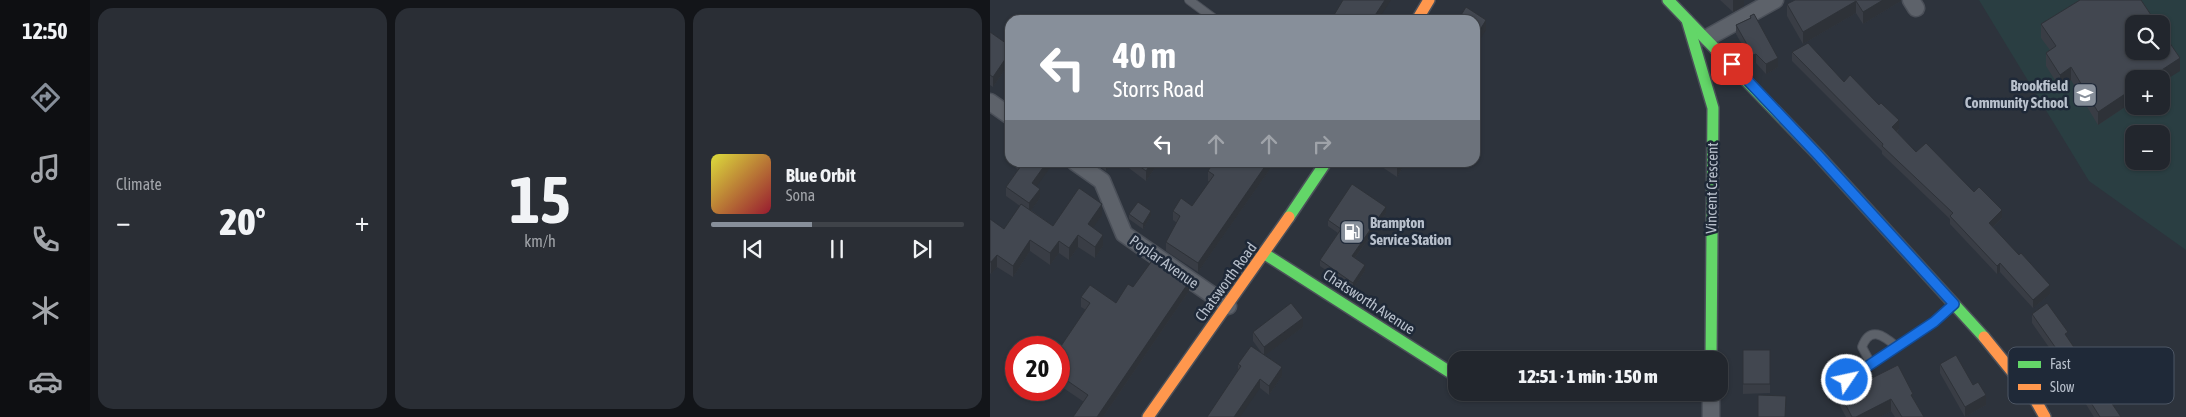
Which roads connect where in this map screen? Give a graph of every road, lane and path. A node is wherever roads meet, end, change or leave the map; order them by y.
1 (1189, 0) edge
2 (1429, 0) edge
3 (1668, 0) edge
4 (1775, 0) edge
5 (1209, 15) edge
6 (1420, 15) edge
7 (1687, 20) junction
8 (1707, 38) junction
9 (990, 102) edge
10 (1005, 112) edge
11 (1082, 167) edge
12 (1323, 167) edge
13 (1265, 254) junction
14 (1954, 304) junction
15 (1228, 306) junction
16 (1896, 346) junction
17 (1711, 351) edge
18 (1871, 364) junction
19 (2008, 367) edge
20 (1448, 371) edge
21 (1836, 388) dead end
22 (1711, 401) edge
23 (2038, 404) edge
24 (1148, 417) edge
25 (1711, 417) edge
26 (2045, 417) edge

1 - 5 lane
2 - 6 main road
3 - 7 main road
4 - 8 street
7 - 8 main road
7 - 17 main road, Vincent Crescent
8 - 14 main road
9 - 10 street
11 - 15 street, Poplar Avenue
12 - 13 main road, Chatsworth Road
13 - 15 main road, Chatsworth Road
13 - 20 main road, Chatsworth Avenue
14 - 16 lane
14 - 19 main road
15 - 24 main road, Chatsworth Road
16 - 18 lane
16 - 18 lane
18 - 21 lane
22 - 25 street
23 - 26 main road

